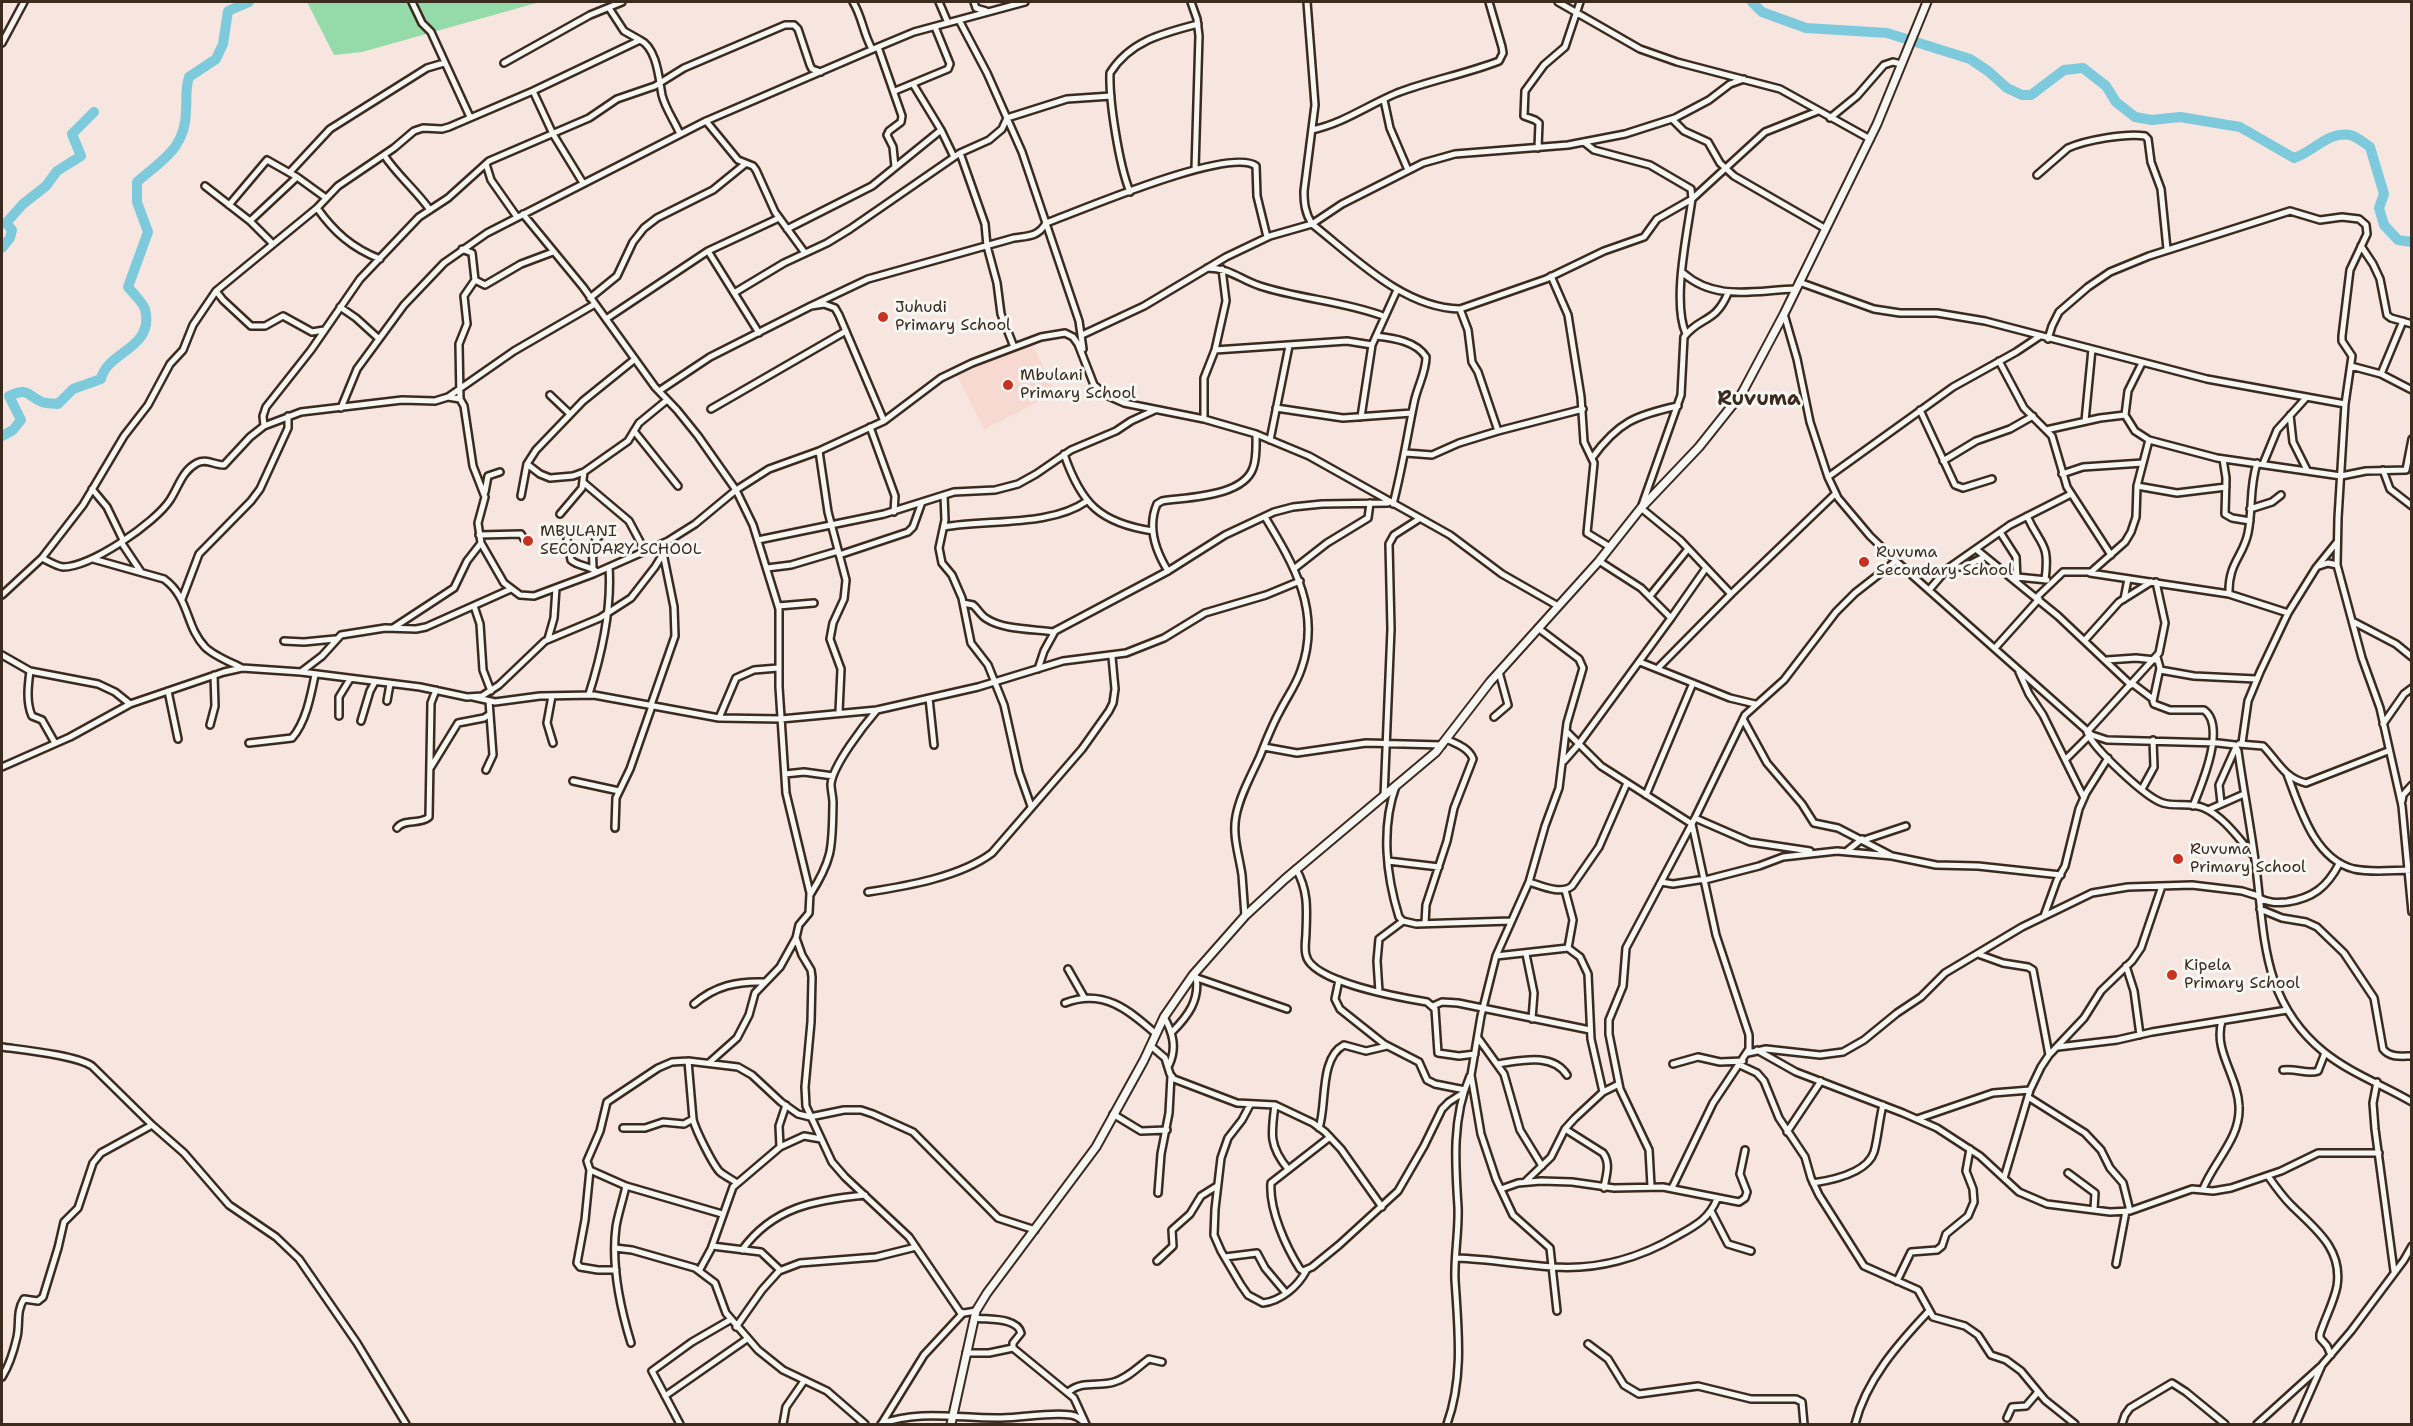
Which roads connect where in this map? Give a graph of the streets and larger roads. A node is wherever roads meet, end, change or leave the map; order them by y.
1 (24, 2) edge
2 (412, 2) edge
3 (622, 2) edge
4 (853, 2) edge
5 (939, 2) edge
6 (974, 2) edge
7 (1025, 2) edge
8 (1191, 2) edge
9 (1307, 2) edge
10 (1489, 2) edge
11 (1558, 2) edge
12 (1580, 2) edge
13 (1927, 2) edge
14 (609, 8) junction
15 (987, 12) junction
16 (1575, 12) junction
17 (959, 20) junction
18 (948, 23) junction
19 (1198, 24) junction
20 (935, 27) junction
21 (640, 40) junction
22 (2, 43) edge
23 (875, 48) junction
24 (444, 63) junction
25 (504, 63) dead end
26 (1901, 64) junction
27 (821, 72) junction
28 (1744, 79) junction
29 (661, 82) junction
30 (913, 84) junction
31 (534, 91) junction
32 (894, 91) junction
33 (1111, 96) junction
34 (1384, 100) junction
35 (1818, 111) junction
36 (470, 117) junction
37 (1007, 118) junction
38 (1830, 118) junction
39 (1672, 119) junction
40 (706, 121) junction
41 (941, 130) junction
42 (1312, 130) junction
43 (553, 134) junction
44 (680, 134) junction
45 (1869, 139) junction
46 (1584, 142) junction
47 (1538, 148) junction
48 (384, 155) junction
49 (957, 155) junction
50 (486, 164) junction
51 (745, 164) junction
52 (895, 167) junction
53 (1725, 168) junction
54 (1195, 169) junction
55 (1408, 170) junction
56 (290, 172) junction
57 (2037, 176) dead end
58 (297, 177) junction
59 (583, 183) junction
60 (205, 186) dead end
61 (1130, 192) junction
62 (326, 198) junction
63 (1692, 199) junction
64 (229, 205) junction
65 (317, 208) junction
66 (430, 210) junction
67 (520, 216) junction
68 (779, 218) junction
69 (250, 221) junction
70 (1046, 223) junction
71 (1312, 224) junction
72 (787, 229) junction
73 (1826, 229) junction
74 (1267, 237) junction
75 (273, 244) junction
76 (2361, 246) junction
77 (987, 247) junction
78 (462, 249) junction
79 (2168, 249) junction
80 (708, 251) junction
81 (553, 252) junction
82 (805, 253) junction
83 (380, 259) junction
84 (1205, 268) junction
85 (1222, 268) junction
86 (1683, 273) junction
87 (1551, 276) junction
88 (475, 280) junction
89 (1799, 282) junction
90 (1796, 289) junction
91 (1397, 290) junction
92 (216, 291) junction
93 (734, 293) junction
94 (1728, 293) junction
95 (590, 298) junction
96 (595, 304) junction
97 (811, 306) junction
98 (340, 307) junction
99 (1460, 309) junction
100 (1784, 314) junction
101 (1383, 316) junction
102 (606, 320) junction
103 (2403, 321) junction
104 (2412, 324) edge
105 (324, 330) junction
106 (846, 332) junction
107 (759, 333) junction
108 (1686, 334) junction
109 (1082, 335) junction
110 (1376, 336) junction
111 (2040, 336) junction
112 (378, 338) junction
113 (2048, 339) junction
114 (1372, 345) junction
115 (1014, 346) junction
116 (1289, 346) junction
117 (1215, 350) junction
118 (2092, 350) junction
119 (1084, 354) junction
120 (635, 359) junction
121 (1999, 361) junction
122 (2142, 363) junction
123 (2351, 366) junction
124 (2381, 374) junction
125 (460, 388) junction
126 (2412, 390) edge
127 (658, 391) junction
128 (550, 395) dead end
129 (448, 397) junction
130 (460, 399) junction
131 (2305, 399) junction
132 (667, 400) junction
133 (2345, 404) junction
134 (1678, 406) junction
135 (341, 408) junction
136 (1276, 408) junction
137 (711, 409) dead end
138 (1582, 409) junction
139 (1156, 410) junction
140 (1920, 410) junction
141 (1412, 413) junction
142 (570, 414) junction
143 (2125, 415) junction
144 (2290, 415) junction
145 (288, 416) junction
146 (2032, 416) junction
147 (1361, 417) junction
148 (1204, 419) junction
149 (884, 421) junction
150 (2085, 421) junction
151 (264, 426) junction
152 (870, 427) junction
153 (2046, 430) junction
154 (634, 431) junction
155 (1498, 431) junction
156 (1256, 435) junction
157 (2412, 439) edge
158 (1270, 440) junction
159 (2149, 440) junction
160 (819, 451) junction
161 (1406, 453) junction
162 (1064, 454) junction
163 (1592, 458) junction
164 (2223, 459) junction
165 (1943, 461) junction
166 (527, 464) junction
167 (2143, 464) junction
168 (2260, 464) junction
169 (2307, 470) junction
170 (2383, 471) junction
171 (2404, 471) junction
172 (2412, 471) edge
173 (500, 472) dead end
174 (584, 472) junction
175 (2062, 474) junction
176 (2341, 476) junction
177 (1828, 477) junction
178 (1992, 479) dead end
179 (584, 483) junction
180 (678, 486) dead end
181 (2137, 486) junction
182 (2226, 487) junction
183 (92, 489) junction
184 (736, 490) junction
185 (485, 494) junction
186 (1835, 494) junction
187 (2071, 494) junction
188 (944, 495) junction
189 (2281, 495) dead end
190 (521, 496) dead end
191 (1087, 501) junction
192 (922, 502) junction
193 (1370, 503) junction
194 (1392, 503) junction
195 (2412, 506) edge
196 (1641, 508) junction
197 (2250, 509) junction
198 (894, 512) junction
199 (560, 514) dead end
200 (2027, 516) junction
201 (1265, 517) junction
202 (1419, 519) junction
203 (2250, 521) junction
204 (830, 524) junction
205 (944, 527) junction
206 (1153, 531) junction
207 (2000, 532) junction
208 (604, 533) dead end
209 (479, 535) junction
210 (524, 539) dead end
211 (567, 539) dead end
212 (758, 540) junction
213 (122, 541) junction
214 (668, 541) junction
215 (2337, 542) junction
216 (481, 543) junction
217 (1610, 547) junction
218 (1688, 549) junction
219 (1977, 550) junction
220 (645, 551) junction
221 (663, 553) junction
222 (838, 553) junction
223 (2111, 555) junction
224 (1984, 557) junction
225 (42, 558) junction
226 (93, 558) junction
227 (1599, 561) junction
228 (1896, 561) junction
229 (2337, 565) junction
230 (609, 567) junction
231 (1950, 567) junction
232 (2317, 567) junction
233 (767, 568) junction
234 (1295, 568) junction
235 (1706, 568) junction
236 (595, 570) junction
237 (1168, 571) junction
238 (141, 572) junction
239 (2089, 573) junction
240 (190, 578) junction
241 (2017, 579) junction
242 (2054, 579) junction
243 (2127, 579) junction
244 (2044, 580) junction
245 (1300, 581) junction
246 (2154, 582) junction
247 (556, 588) junction
248 (511, 589) junction
249 (176, 590) junction
250 (1929, 590) junction
251 (1731, 594) junction
252 (2229, 594) junction
253 (2, 595) edge
254 (1650, 596) junction
255 (2038, 598) junction
256 (182, 599) junction
257 (2124, 599) junction
258 (814, 603) dead end
259 (963, 603) junction
260 (474, 606) junction
261 (778, 606) junction
262 (1558, 606) junction
263 (608, 613) junction
264 (2288, 613) junction
265 (1671, 618) junction
266 (2354, 622) junction
267 (393, 628) junction
268 (1538, 628) junction
269 (1054, 632) junction
270 (335, 639) junction
271 (548, 639) junction
272 (2085, 640) junction
273 (284, 641) dead end
274 (1995, 648) junction
275 (2, 655) edge
276 (1112, 657) junction
277 (2412, 657) edge
278 (2156, 658) junction
279 (2107, 660) junction
280 (1640, 662) junction
281 (242, 668) junction
282 (778, 668) junction
283 (1658, 668) junction
284 (1038, 669) junction
285 (2160, 670) junction
286 (30, 671) junction
287 (2019, 671) junction
288 (301, 672) junction
289 (1499, 672) junction
290 (214, 675) junction
291 (315, 675) junction
292 (350, 679) junction
293 (2256, 679) junction
294 (375, 682) junction
295 (995, 682) junction
296 (1693, 683) junction
297 (390, 684) junction
298 (2132, 685) junction
299 (2412, 688) edge
300 (168, 690) junction
301 (436, 690) junction
302 (491, 691) junction
303 (589, 694) junction
304 (552, 696) junction
305 (473, 697) junction
306 (929, 698) junction
307 (2153, 699) junction
308 (387, 701) dead end
309 (489, 701) junction
310 (130, 704) junction
311 (1755, 704) junction
312 (651, 705) junction
313 (877, 710) junction
314 (839, 712) junction
315 (490, 714) junction
316 (339, 716) dead end
317 (1494, 717) dead end
318 (719, 718) junction
319 (781, 719) junction
320 (1743, 719) junction
321 (361, 721) dead end
322 (2383, 724) junction
323 (210, 725) dead end
324 (1566, 731) junction
325 (2088, 734) junction
326 (178, 739) dead end
327 (2153, 740) junction
328 (553, 742) dead end
329 (1386, 742) junction
330 (1444, 742) junction
331 (54, 743) junction
332 (249, 743) dead end
333 (2213, 743) junction
334 (934, 745) dead end
335 (1578, 745) junction
336 (2238, 745) junction
337 (1264, 747) junction
338 (2388, 751) junction
339 (2108, 758) junction
340 (2066, 759) junction
341 (2, 761) edge
342 (11, 761) junction
343 (1563, 762) junction
344 (2, 767) edge
345 (430, 768) junction
346 (486, 770) dead end
347 (785, 774) junction
348 (2287, 774) junction
349 (833, 776) junction
350 (573, 781) dead end
351 (1627, 783) junction
352 (2412, 785) edge
353 (1396, 786) junction
354 (2142, 789) junction
355 (619, 791) junction
356 (2244, 794) junction
357 (1646, 795) junction
358 (1384, 797) junction
359 (2084, 798) junction
360 (2221, 803) junction
361 (1031, 806) junction
362 (2193, 806) junction
363 (2402, 806) junction
364 (2208, 810) junction
365 (1694, 821) junction
366 (1906, 826) dead end
367 (396, 828) dead end
368 (615, 828) dead end
369 (2412, 832) edge
370 (2404, 836) junction
371 (1863, 840) junction
372 (1847, 851) junction
373 (1818, 852) junction
374 (1892, 856) junction
375 (2254, 856) junction
376 (1388, 861) junction
377 (2339, 864) junction
378 (1439, 867) junction
379 (1296, 869) junction
380 (2410, 870) edge
381 (2061, 874) junction
382 (1705, 880) junction
383 (1529, 882) junction
384 (1661, 882) junction
385 (2162, 886) junction
386 (1565, 890) junction
387 (868, 892) dead end
388 (810, 895) junction
389 (2259, 897) junction
390 (2260, 909) junction
391 (2412, 912) edge
392 (1245, 916) junction
393 (2044, 916) junction
394 (1403, 921) junction
395 (1510, 921) junction
396 (1425, 923) junction
397 (796, 938) junction
398 (1568, 948) junction
399 (1526, 954) junction
400 (1978, 954) junction
401 (1496, 956) junction
402 (2127, 966) junction
403 (1068, 969) dead end
404 (1195, 976) junction
405 (1339, 980) junction
406 (764, 982) junction
407 (1379, 992) junction
408 (1084, 997) junction
409 (1065, 1003) dead end
410 (694, 1004) dead end
411 (1433, 1006) junction
412 (1287, 1009) dead end
413 (1482, 1009) junction
414 (2287, 1010) junction
415 (1164, 1017) junction
416 (1533, 1019) junction
417 (2222, 1022) junction
418 (1590, 1030) junction
419 (1172, 1032) junction
420 (1156, 1034) junction
421 (2140, 1035) junction
422 (1478, 1038) junction
423 (1749, 1039) junction
424 (1151, 1046) junction
425 (1387, 1046) junction
426 (2, 1047) edge
427 (2058, 1047) junction
428 (1759, 1050) junction
429 (1748, 1053) junction
430 (2325, 1053) junction
431 (1475, 1054) junction
432 (2049, 1055) junction
433 (2412, 1056) edge
434 (688, 1060) junction
435 (710, 1062) junction
436 (1741, 1063) junction
437 (1497, 1064) junction
438 (1673, 1064) dead end
439 (1169, 1065) junction
440 (2283, 1070) dead end
441 (1471, 1075) junction
442 (1567, 1075) dead end
443 (1171, 1076) junction
444 (1821, 1081) junction
445 (2377, 1082) junction
446 (1619, 1084) junction
447 (2030, 1090) junction
448 (1464, 1092) junction
449 (1604, 1092) junction
450 (2028, 1097) junction
451 (2412, 1102) edge
452 (786, 1105) junction
453 (1250, 1105) junction
454 (1275, 1105) junction
455 (1882, 1105) junction
456 (1113, 1114) junction
457 (810, 1117) junction
458 (693, 1119) junction
459 (1917, 1119) junction
460 (152, 1125) junction
461 (623, 1128) dead end
462 (1319, 1128) junction
463 (1565, 1129) junction
464 (1167, 1130) junction
465 (1787, 1132) junction
466 (1330, 1137) junction
467 (822, 1139) junction
468 (780, 1147) junction
469 (1970, 1149) junction
470 (1745, 1150) dead end
471 (2379, 1153) junction
472 (1542, 1166) junction
473 (1288, 1169) junction
474 (590, 1170) junction
475 (2068, 1173) dead end
476 (2268, 1176) junction
477 (2004, 1178) junction
478 (1526, 1181) junction
479 (737, 1183) junction
480 (1813, 1183) junction
481 (626, 1186) junction
482 (1217, 1186) junction
483 (1651, 1186) junction
484 (1604, 1188) junction
485 (1672, 1188) junction
486 (1501, 1189) junction
487 (2203, 1189) junction
488 (1158, 1193) dead end
489 (866, 1195) junction
490 (1717, 1199) junction
491 (1382, 1207) junction
492 (2094, 1209) junction
493 (1711, 1211) junction
494 (2128, 1211) junction
495 (722, 1214) junction
496 (1035, 1230) junction
497 (712, 1246) junction
498 (2412, 1246) edge
499 (916, 1247) junction
500 (615, 1248) junction
501 (742, 1250) junction
502 (1751, 1251) dead end
503 (1225, 1257) junction
504 (1457, 1258) junction
505 (1157, 1262) dead end
506 (2116, 1264) dead end
507 (1553, 1267) junction
508 (616, 1270) junction
509 (780, 1270) junction
510 (1306, 1270) junction
511 (699, 1271) junction
512 (2394, 1271) junction
513 (1897, 1281) junction
514 (1286, 1293) junction
515 (1557, 1311) dead end
516 (1928, 1312) junction
517 (963, 1313) junction
518 (975, 1315) junction
519 (730, 1320) junction
520 (736, 1327) junction
521 (747, 1339) junction
522 (631, 1343) dead end
523 (1588, 1344) dead end
524 (1013, 1348) junction
525 (966, 1353) junction
526 (2331, 1355) junction
527 (1162, 1362) dead end
528 (2322, 1365) junction
529 (2, 1377) edge
530 (804, 1381) junction
531 (1068, 1392) junction
532 (2038, 1392) junction
533 (665, 1396) junction
534 (952, 1416) junction
535 (2007, 1418) dead end
536 (1086, 1423) edge
537 (406, 1425) edge
538 (680, 1425) edge
539 (783, 1425) edge
540 (865, 1425) edge
541 (881, 1425) edge
542 (951, 1425) edge
543 (1447, 1425) edge
544 (1804, 1425) edge
545 (1855, 1425) edge
546 (2075, 1425) edge
547 (2122, 1425) edge
548 (2225, 1425) edge
549 (2256, 1425) edge
550 (2296, 1425) edge

1 - 22 street
2 - 24 street
3 - 14 street
4 - 23 street
5 - 18 street
6 - 15 street
7 - 15 street
8 - 19 street
9 - 42 street
10 - 34 street
11 - 16 street
12 - 16 street
13 - 26 street
14 - 21 street
14 - 25 street
15 - 17 street
16 - 28 street
16 - 47 street
17 - 18 street
17 - 37 street
18 - 20 street
19 - 33 street
19 - 54 street
20 - 23 street
20 - 30 street
21 - 29 street
21 - 31 street
23 - 27 street
23 - 32 street
24 - 36 street
24 - 56 street
26 - 38 street
26 - 45 street
27 - 29 street
27 - 40 street
28 - 35 street
28 - 39 street
29 - 43 street
29 - 44 street
30 - 32 street
30 - 41 street
31 - 36 street
31 - 43 street
32 - 52 street
33 - 37 street
33 - 61 street
34 - 42 street
34 - 55 street
35 - 38 street
35 - 53 street
36 - 48 street
37 - 49 street
37 - 70 street
38 - 45 street
39 - 46 street
39 - 53 street
40 - 44 street
40 - 51 street
41 - 49 street
41 - 52 street
42 - 71 street
43 - 50 street
43 - 59 street
44 - 59 street
45 - 73 street
46 - 47 street
46 - 63 street
47 - 55 street
48 - 62 street
48 - 66 street
49 - 77 street
49 - 82 street
50 - 66 street
50 - 67 street
51 - 68 street
51 - 95 street
52 - 72 street
53 - 63 street
53 - 73 street
54 - 61 street
54 - 74 street
55 - 71 street
56 - 58 street
56 - 64 street
57 - 79 street
58 - 62 street
58 - 69 street
59 - 67 street
60 - 64 street
61 - 70 street
62 - 65 street
63 - 86 street
63 - 87 street
64 - 69 street
65 - 75 street
65 - 83 street
66 - 83 street
67 - 78 street
67 - 81 street
68 - 72 street
68 - 80 street
69 - 75 street
70 - 77 street
70 - 109 street
71 - 74 street
71 - 91 street
72 - 82 street
73 - 89 street
74 - 84 street
75 - 92 street
76 - 79 street
76 - 103 street
76 - 123 street
77 - 97 street
77 - 115 street
78 - 88 street
78 - 112 street
79 - 113 street
80 - 93 street
80 - 102 street
81 - 88 street
81 - 95 street
82 - 93 street
83 - 98 street
84 - 85 street
84 - 109 street
85 - 101 street
85 - 117 street
86 - 94 street
86 - 108 street
87 - 99 street
87 - 138 street
88 - 125 street
89 - 90 street
89 - 111 street
90 - 94 street
90 - 100 street
91 - 99 street
91 - 101 street
92 - 105 street
92 - 183 street
93 - 107 street
94 - 108 street
95 - 96 street
96 - 102 street
96 - 125 street
97 - 106 street
97 - 107 street
98 - 105 street
98 - 112 street
99 - 155 street
100 - 177 street
100 - 196 street
101 - 110 street
102 - 120 street
103 - 104 street
103 - 124 street
105 - 151 street
106 - 137 street
106 - 149 street
107 - 127 street
108 - 134 street
109 - 119 street
110 - 114 street
110 - 141 street
111 - 113 street
111 - 121 street
112 - 135 street
113 - 118 street
114 - 116 street
114 - 147 street
115 - 119 street
115 - 149 street
116 - 117 street
116 - 136 street
117 - 148 street
118 - 122 street
118 - 150 street
119 - 139 street
120 - 127 street
120 - 142 street
121 - 140 street
121 - 146 street
122 - 131 street
122 - 143 street
123 - 124 street
123 - 133 street
124 - 126 street
125 - 129 street
125 - 130 street
127 - 132 street
128 - 142 street
129 - 130 street
129 - 135 street
130 - 185 street
131 - 133 street
131 - 144 street
132 - 154 street
132 - 184 street
133 - 176 street
134 - 163 street
134 - 196 street
135 - 145 street
136 - 147 street
136 - 158 street
138 - 155 street
138 - 163 street
139 - 148 street
139 - 162 street
140 - 165 street
140 - 177 street
141 - 147 street
141 - 161 street
142 - 166 street
143 - 150 street
143 - 159 street
144 - 168 street
144 - 169 street
145 - 151 street
145 - 240 street
146 - 153 street
146 - 165 street
148 - 156 street
149 - 152 street
150 - 153 street
151 - 213 street
152 - 160 street
152 - 198 street
153 - 175 street
154 - 174 street
154 - 180 street
155 - 161 street
156 - 158 street
156 - 206 street
157 - 171 street
158 - 194 street
159 - 164 street
159 - 167 street
160 - 184 street
160 - 204 street
161 - 194 street
162 - 188 street
162 - 191 street
163 - 217 street
164 - 168 street
164 - 182 street
165 - 178 street
166 - 174 street
166 - 190 street
167 - 175 street
167 - 181 street
168 - 169 street
168 - 197 street
169 - 176 street
170 - 171 street
170 - 176 street
170 - 195 street
171 - 172 street
173 - 185 street
174 - 179 street
175 - 187 street
176 - 215 street
177 - 186 street
179 - 199 street
179 - 220 street
181 - 182 street
181 - 223 street
182 - 203 street
183 - 213 street
183 - 225 street
184 - 212 street
184 - 214 street
185 - 209 street
186 - 228 street
186 - 251 street
187 - 200 street
187 - 223 street
188 - 192 street
188 - 205 street
189 - 197 street
191 - 205 street
191 - 206 street
192 - 198 street
192 - 222 street
193 - 194 street
193 - 201 street
193 - 234 street
194 - 202 street
196 - 217 street
196 - 218 street
197 - 203 street
198 - 204 street
200 - 207 street
200 - 244 street
201 - 234 street
201 - 237 street
202 - 262 street
202 - 329 street
203 - 252 street
204 - 212 street
204 - 222 street
205 - 259 street
206 - 237 street
207 - 219 street
207 - 241 street
208 - 236 street
209 - 210 street
209 - 216 street
211 - 236 street
212 - 233 street
213 - 226 street
213 - 238 street
214 - 220 street
214 - 221 street
215 - 229 street
215 - 232 street
216 - 248 street
216 - 267 street
217 - 227 street
218 - 235 street
218 - 254 street
219 - 224 street
219 - 231 street
220 - 230 street
221 - 263 street
221 - 312 street
222 - 233 street
222 - 314 street
223 - 239 street
224 - 231 street
224 - 241 street
225 - 226 street
225 - 253 street
226 - 238 street
227 - 254 street
227 - 262 street
228 - 250 street
228 - 311 street
229 - 232 street
229 - 266 street
230 - 236 street
230 - 263 street
231 - 250 street
232 - 264 street
233 - 261 street
234 - 245 street
235 - 251 street
235 - 265 street
236 - 247 street
237 - 269 street
238 - 249 street
239 - 242 street
239 - 243 street
240 - 249 street
240 - 256 street
241 - 244 street
241 - 255 street
242 - 244 street
242 - 255 street
243 - 246 street
243 - 257 street
245 - 276 street
245 - 337 street
246 - 252 street
246 - 257 street
246 - 278 street
247 - 248 street
247 - 271 street
248 - 260 street
249 - 256 street
250 - 274 street
251 - 283 street
252 - 264 street
254 - 265 street
255 - 272 street
255 - 274 street
256 - 281 street
257 - 272 street
258 - 261 street
259 - 269 street
259 - 295 street
260 - 267 street
260 - 302 street
261 - 282 street
262 - 268 street
263 - 271 street
263 - 303 street
264 - 293 street
265 - 280 street
266 - 277 street
266 - 322 street
267 - 270 street
268 - 289 street
268 - 324 street
269 - 284 street
270 - 273 street
270 - 288 street
271 - 302 street
272 - 279 street
274 - 287 street
275 - 286 street
276 - 284 street
276 - 361 street
278 - 279 street
278 - 285 street
278 - 298 street
279 - 298 street
280 - 283 street
280 - 335 street
281 - 288 street
281 - 290 street
282 - 318 street
282 - 319 street
283 - 296 street
284 - 295 street
285 - 293 street
285 - 307 street
286 - 310 street
286 - 331 street
287 - 325 street
287 - 340 street
288 - 291 street
289 - 317 street
289 - 330 street
290 - 300 street
290 - 323 street
291 - 292 street
291 - 332 street
292 - 294 street
292 - 316 street
293 - 336 street
294 - 297 street
294 - 321 street
295 - 306 street
295 - 361 street
296 - 311 street
296 - 357 street
297 - 301 street
297 - 308 street
298 - 307 street
298 - 325 street
299 - 322 street
300 - 310 street
300 - 326 street
301 - 305 street
301 - 345 street
302 - 305 street
303 - 304 street
303 - 312 street
304 - 309 street
304 - 328 street
305 - 309 street
306 - 313 street
306 - 334 street
307 - 333 street
309 - 315 street
310 - 331 street
311 - 320 street
312 - 318 street
312 - 355 street
313 - 314 street
313 - 349 street
314 - 319 street
315 - 345 street
315 - 346 street
318 - 319 street
319 - 347 street
320 - 365 street
320 - 371 street
322 - 338 street
324 - 335 street
324 - 343 street
325 - 327 street
325 - 339 street
325 - 340 street
327 - 333 street
327 - 354 street
329 - 330 street
329 - 337 street
329 - 358 street
330 - 353 street
330 - 378 street
331 - 342 street
333 - 336 street
333 - 362 street
335 - 343 street
335 - 351 street
336 - 348 street
336 - 356 street
336 - 360 street
337 - 392 street
338 - 348 street
338 - 363 street
339 - 354 street
339 - 359 street
340 - 359 street
341 - 342 street
342 - 344 street
343 - 383 street
345 - 367 street
347 - 349 street
347 - 388 street
348 - 377 street
349 - 388 street
350 - 355 street
351 - 357 street
351 - 386 street
352 - 363 street
353 - 358 street
353 - 376 street
354 - 362 street
355 - 368 street
356 - 360 street
356 - 375 street
357 - 365 street
358 - 379 street
359 - 381 street
360 - 364 street
361 - 387 street
362 - 364 street
363 - 370 street
364 - 375 street
365 - 373 street
365 - 382 street
365 - 384 street
366 - 371 street
369 - 370 street
370 - 380 street
371 - 372 street
371 - 374 street
372 - 373 street
372 - 374 street
373 - 382 street
374 - 381 street
375 - 389 street
376 - 378 street
376 - 394 street
377 - 380 street
377 - 389 street
378 - 396 street
379 - 392 street
379 - 405 street
380 - 391 street
381 - 393 street
382 - 384 street
382 - 423 street
383 - 386 street
383 - 395 street
384 - 446 street
385 - 389 street
385 - 393 street
385 - 402 street
386 - 398 street
388 - 397 street
389 - 390 street
390 - 414 street
390 - 433 street
392 - 404 street
393 - 400 street
394 - 396 street
394 - 407 street
395 - 396 street
395 - 401 street
397 - 406 street
397 - 457 street
398 - 399 street
398 - 418 street
399 - 401 street
399 - 416 street
400 - 428 street
400 - 432 street
401 - 413 street
402 - 421 street
402 - 427 street
403 - 408 street
404 - 412 street
404 - 415 street
404 - 419 street
405 - 407 street
405 - 425 street
406 - 410 street
406 - 435 street
407 - 411 street
408 - 409 street
408 - 420 street
411 - 413 street
411 - 431 street
413 - 416 street
413 - 422 street
414 - 417 street
414 - 430 street
415 - 419 street
415 - 420 street
416 - 418 street
417 - 421 street
417 - 487 street
418 - 449 street
419 - 439 street
420 - 424 street
421 - 427 street
422 - 431 street
422 - 437 street
423 - 428 street
423 - 429 street
424 - 439 street
424 - 456 street
425 - 448 street
425 - 462 street
426 - 460 street
427 - 432 street
428 - 429 street
428 - 444 street
429 - 436 street
430 - 440 street
430 - 445 street
431 - 441 street
432 - 447 street
434 - 435 street
434 - 458 street
434 - 474 street
435 - 452 street
436 - 438 street
436 - 465 street
436 - 485 street
437 - 442 street
437 - 472 street
439 - 443 street
441 - 448 street
441 - 486 street
443 - 453 street
443 - 464 street
444 - 455 street
444 - 465 street
445 - 451 street
445 - 471 street
446 - 449 street
446 - 483 street
447 - 450 street
447 - 459 street
448 - 491 street
448 - 504 street
449 - 463 street
450 - 477 street
450 - 494 street
452 - 457 street
452 - 468 street
453 - 454 street
453 - 482 street
454 - 462 street
454 - 473 street
455 - 459 street
455 - 480 street
456 - 464 street
456 - 496 street
457 - 467 street
457 - 496 street
458 - 461 street
458 - 479 street
459 - 469 street
460 - 529 street
460 - 537 street
462 - 466 street
463 - 472 street
463 - 484 street
464 - 488 street
465 - 480 street
466 - 473 street
466 - 491 street
467 - 468 street
467 - 489 street
468 - 479 street
469 - 477 street
469 - 513 street
470 - 490 street
471 - 476 street
471 - 512 street
472 - 478 street
473 - 510 street
474 - 481 street
474 - 508 street
475 - 492 street
476 - 487 street
476 - 526 street
477 - 492 street
478 - 484 street
478 - 486 street
479 - 495 street
480 - 513 street
481 - 495 street
481 - 500 street
482 - 503 street
482 - 505 street
483 - 484 street
483 - 485 street
485 - 490 street
486 - 507 street
487 - 494 street
489 - 499 street
489 - 501 street
490 - 493 street
491 - 510 street
492 - 494 street
493 - 502 street
493 - 507 street
494 - 506 street
495 - 497 street
496 - 518 street
497 - 501 street
497 - 511 street
498 - 512 street
499 - 509 street
499 - 517 street
500 - 508 street
500 - 511 street
501 - 509 street
503 - 514 street
503 - 514 street
504 - 507 street
504 - 543 street
507 - 515 street
508 - 522 street
509 - 520 street
510 - 514 street
511 - 519 street
512 - 526 street
513 - 516 street
516 - 532 street
516 - 545 street
517 - 518 street
517 - 541 street
518 - 524 street
518 - 525 street
519 - 520 street
519 - 533 street
520 - 521 street
521 - 530 street
521 - 533 street
523 - 544 street
524 - 525 street
524 - 531 street
525 - 534 street
526 - 528 street
527 - 531 street
528 - 549 street
528 - 550 street
530 - 539 street
530 - 540 street
531 - 536 street
532 - 535 street
532 - 546 street
533 - 538 street
534 - 536 street
534 - 541 street
534 - 542 street
547 - 548 street

